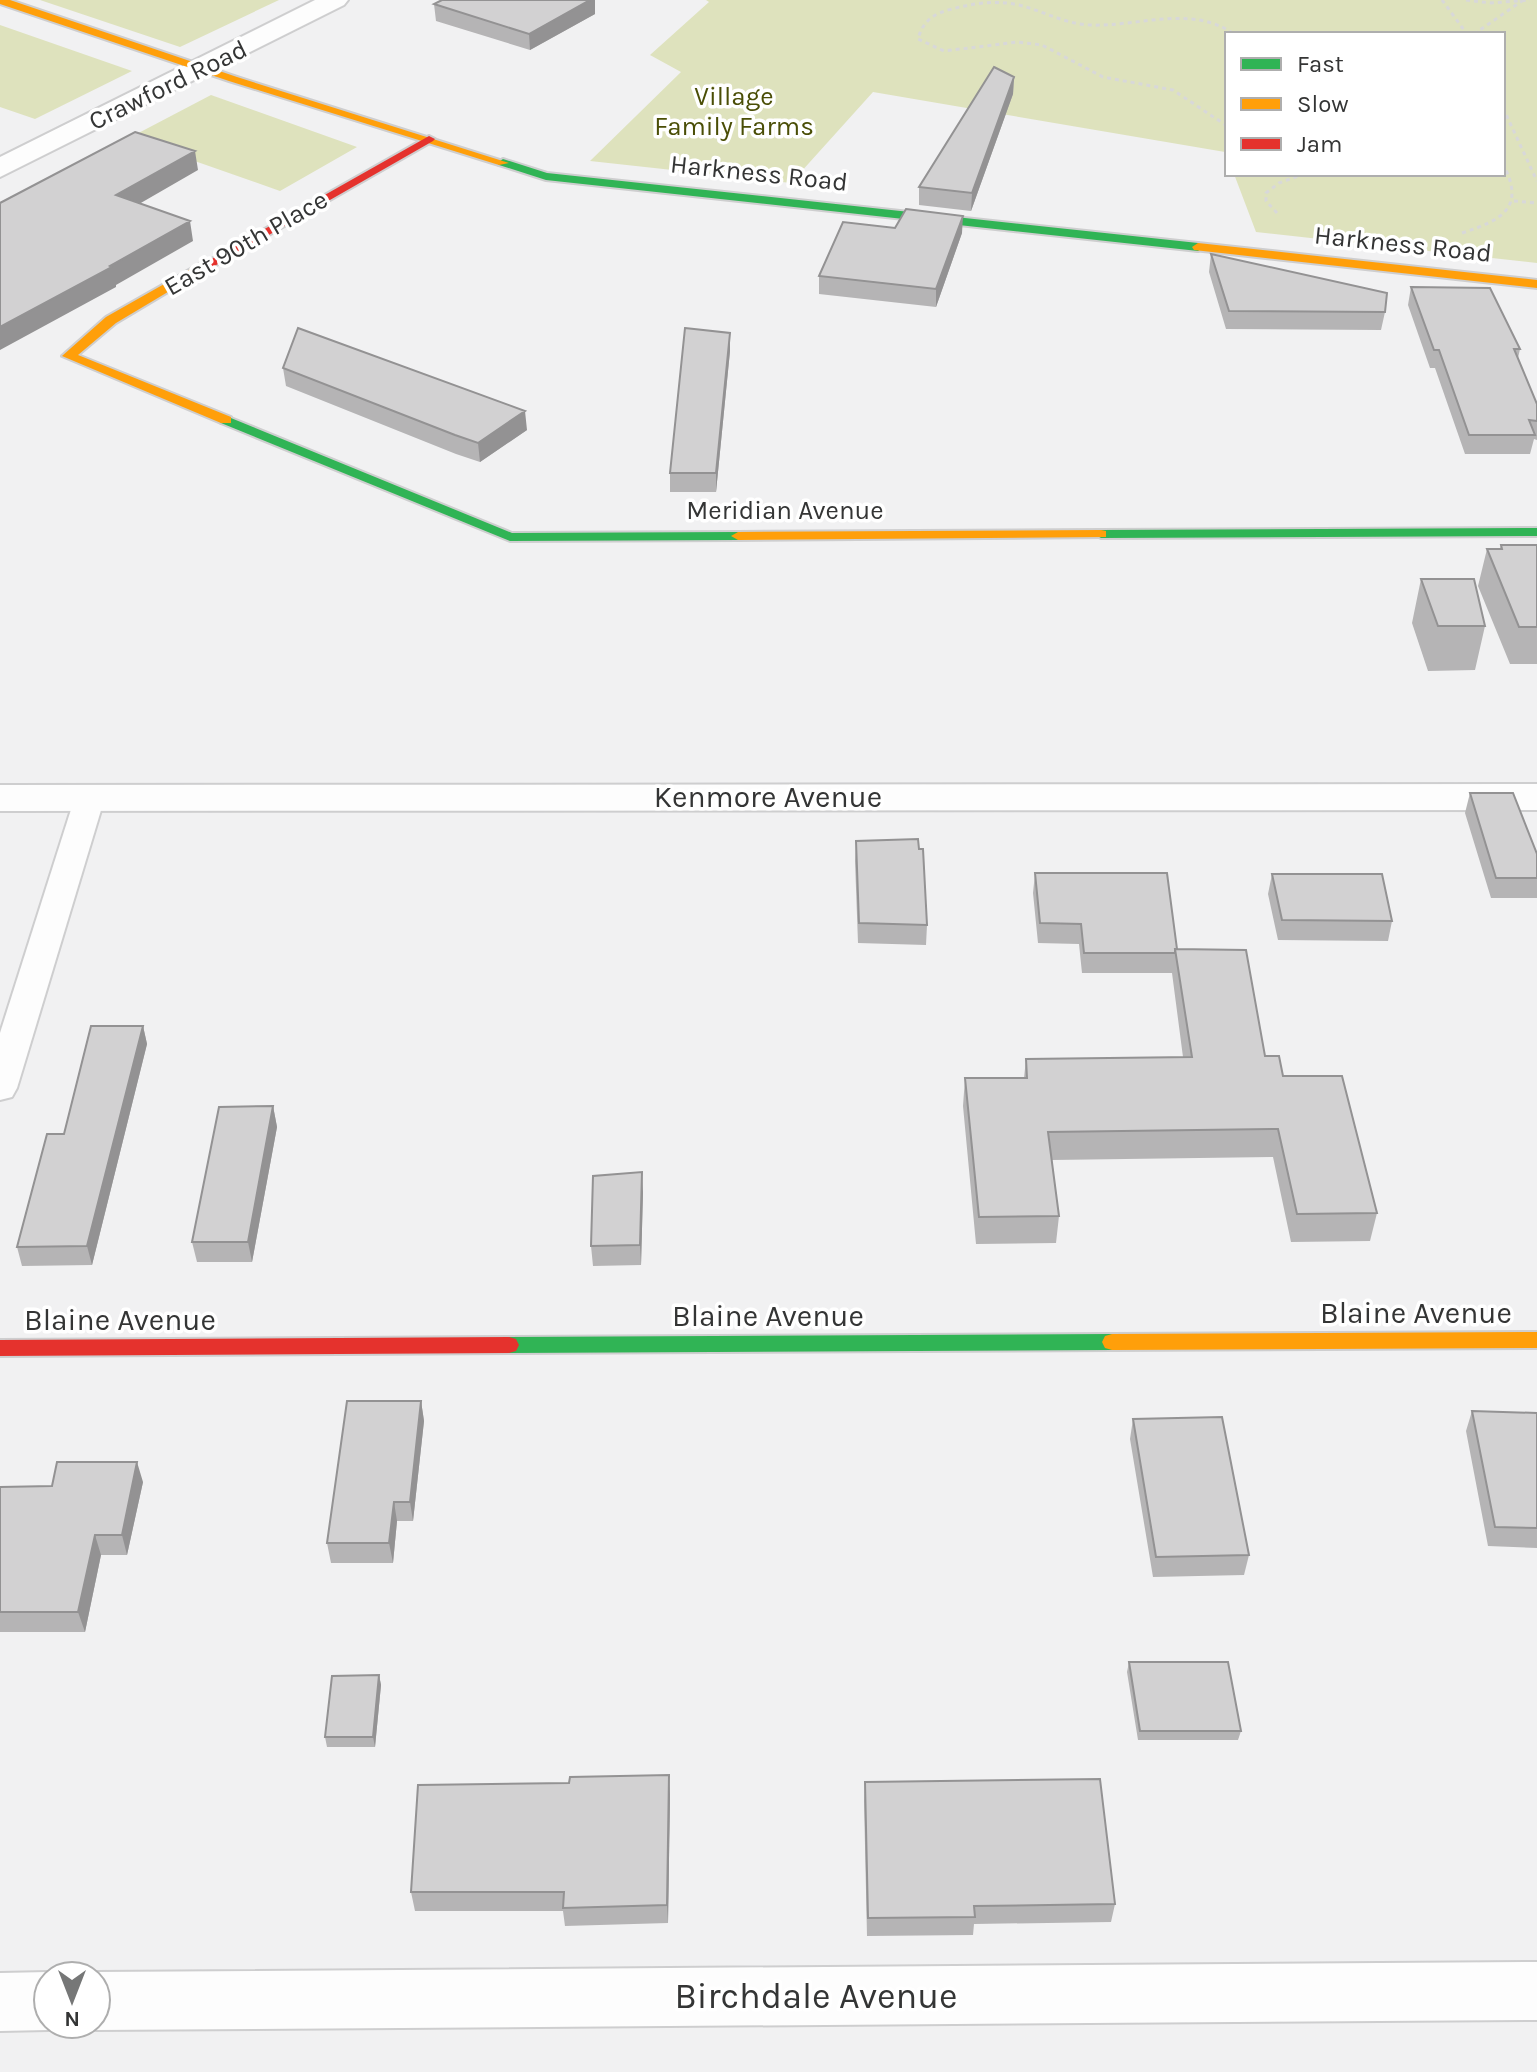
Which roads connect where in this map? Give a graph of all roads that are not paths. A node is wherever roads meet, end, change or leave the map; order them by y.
1 (0, 0) edge
2 (335, 0) edge
3 (202, 68) junction
4 (429, 139) junction
5 (0, 168) edge
6 (1537, 284) edge
7 (69, 356) joint
8 (1537, 532) edge
9 (90, 797) junction
10 (1537, 797) edge
11 (0, 798) edge
12 (0, 1088) edge
13 (1537, 1340) edge
14 (0, 1348) edge
15 (1537, 1991) edge
16 (32, 2001) edge
17 (112, 2001) edge
18 (0, 2002) edge

1 - 3 street, Harkness Road
2 - 3 street, Crawford Road
3 - 4 street, Harkness Road
3 - 5 street, Crawford Road
4 - 6 street, Harkness Road
4 - 7 street, East 90th Place
7 - 8 street, Meridian Avenue
9 - 10 street, Kenmore Avenue
9 - 11 street, Kenmore Avenue
9 - 12 lane
13 - 14 street, Blaine Avenue
15 - 17 street, Birchdale Avenue
16 - 18 street

